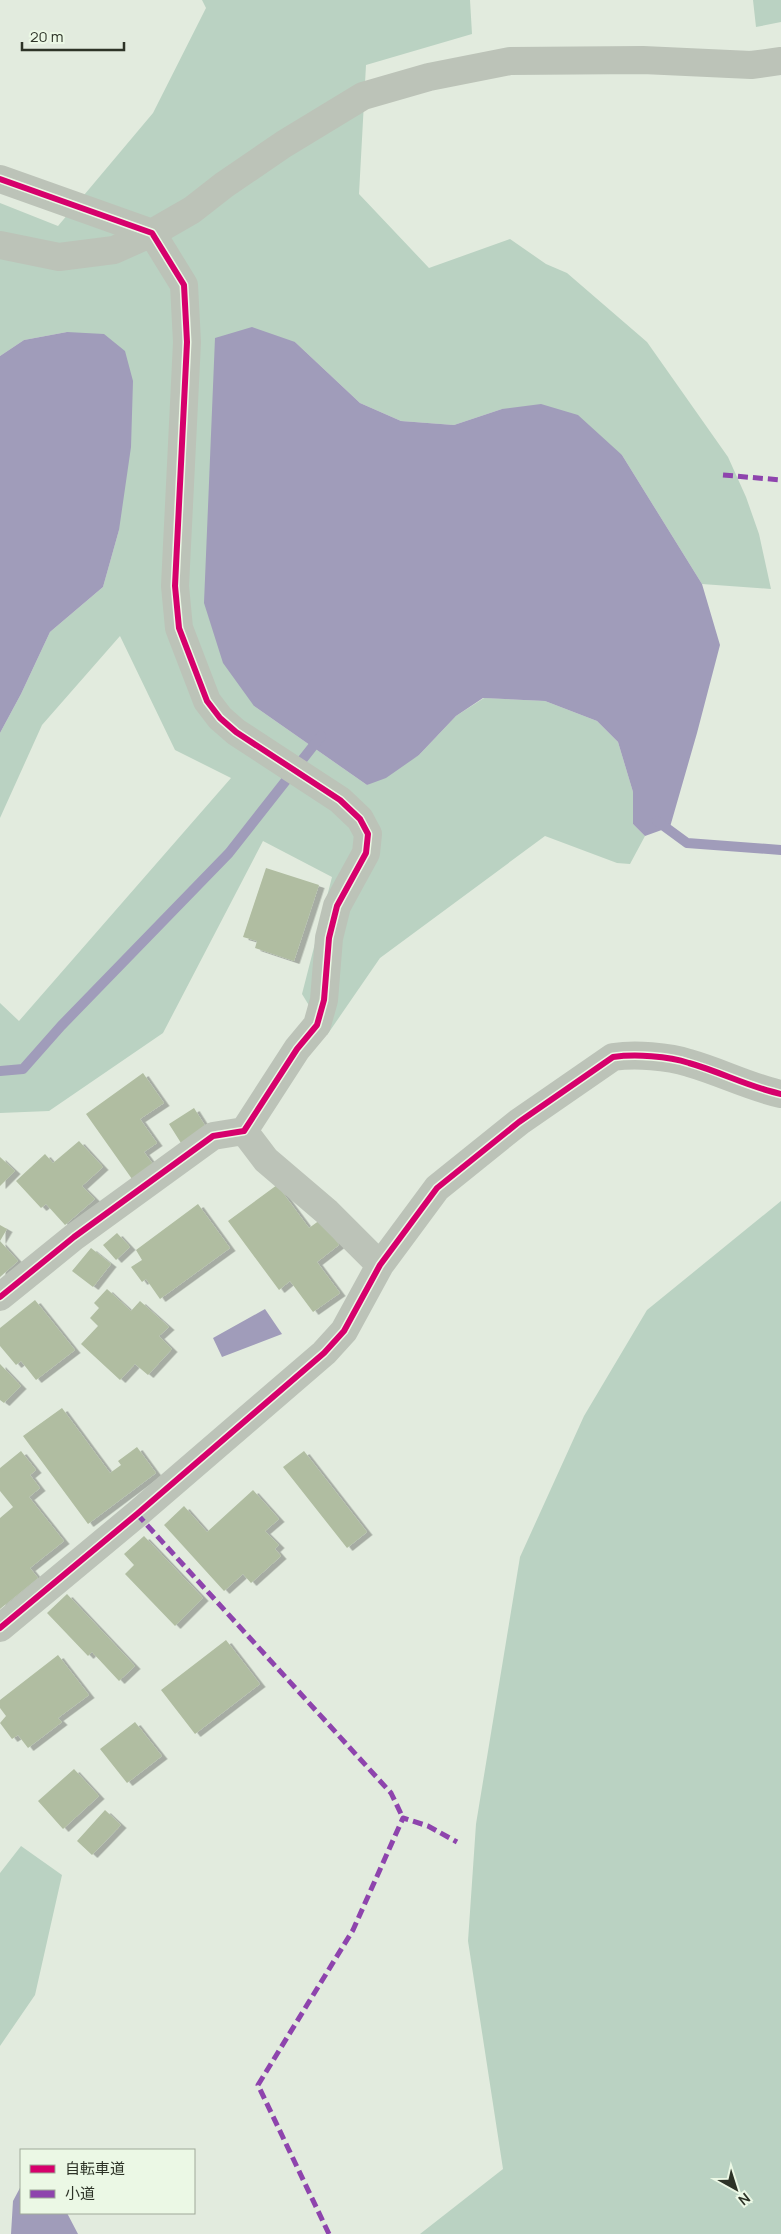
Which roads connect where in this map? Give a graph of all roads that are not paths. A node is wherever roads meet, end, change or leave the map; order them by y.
1 (781, 61) edge
2 (0, 179) edge
3 (152, 233) junction
4 (0, 245) edge
5 (781, 1094) edge
6 (244, 1131) junction
7 (380, 1264) junction
8 (0, 1297) edge
9 (0, 1628) edge

1 - 3 street
2 - 3 street
3 - 4 street
3 - 6 street
5 - 7 street
6 - 7 street
6 - 8 street
7 - 9 street

